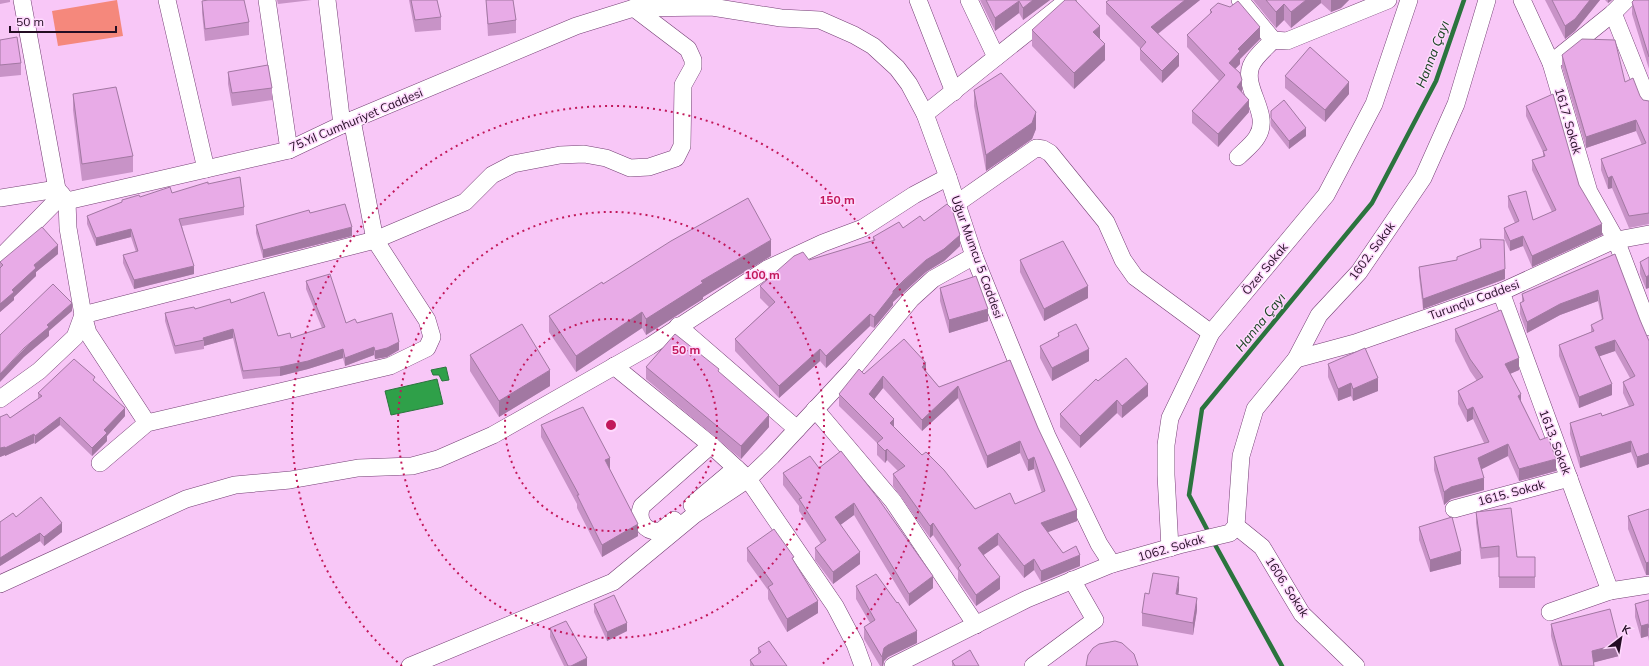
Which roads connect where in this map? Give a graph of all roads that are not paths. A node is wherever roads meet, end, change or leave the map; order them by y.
1 (22, 0) edge
2 (167, 0) edge
3 (268, 0) edge
4 (327, 0) edge
5 (918, 0) edge
6 (969, 0) edge
7 (1068, 0) edge
8 (1240, 0) edge
9 (1388, 0) edge
10 (1409, 0) edge
11 (1487, 0) edge
12 (1522, 0) edge
13 (1626, 0) edge
14 (633, 4) edge
15 (699, 4) edge
16 (1613, 13) junction
17 (1273, 40) junction
18 (996, 57) junction
19 (1551, 63) junction
20 (954, 92) junction
21 (1649, 103) edge
22 (925, 114) junction
23 (346, 123) junction
24 (289, 150) junction
25 (1238, 157) dead end
26 (206, 169) junction
27 (948, 177) junction
28 (62, 195) junction
29 (0, 198) edge
30 (956, 204) junction
31 (1649, 234) edge
32 (374, 240) junction
33 (1616, 240) junction
34 (974, 256) junction
35 (0, 258) edge
36 (1501, 292) junction
37 (83, 315) junction
38 (678, 326) junction
39 (1649, 327) edge
40 (1211, 333) junction
41 (1296, 359) junction
42 (614, 366) junction
43 (0, 399) edge
44 (816, 409) junction
45 (147, 423) junction
46 (797, 429) junction
47 (711, 445) junction
48 (100, 463) dead end
49 (742, 473) junction
50 (1569, 478) junction
51 (1454, 509) dead end
52 (1233, 529) junction
53 (1174, 546) junction
54 (1112, 564) junction
55 (1072, 580) junction
56 (0, 584) edge
57 (1649, 585) edge
58 (1610, 591) junction
59 (1550, 612) dead end
60 (976, 624) junction
61 (410, 666) edge
62 (863, 666) edge
63 (893, 666) edge
64 (1033, 666) edge
65 (1356, 666) edge

1 - 28 street
2 - 26 street
3 - 24 street
4 - 23 street
5 - 20 street
6 - 18 street
7 - 18 street
8 - 17 street
9 - 17 street
10 - 40 street, Özer Sokak
11 - 41 street, 1602. Sokak
12 - 19 street, 1617. Sokak
13 - 16 street
14 - 15 street, 75.Yıl Cumhuriyet Caddesi
14 - 23 street, 75.Yıl Cumhuriyet Caddesi
14 - 32 street
15 - 22 street, Uğur Mumcu 5 Caddesi
16 - 19 street
16 - 21 street
17 - 25 street
18 - 20 street
19 - 33 street, 1617. Sokak
20 - 22 street
22 - 27 street, Uğur Mumcu 5 Caddesi
23 - 24 street, 75.Yıl Cumhuriyet Caddesi
23 - 32 street
24 - 26 street, 75.Yıl Cumhuriyet Caddesi
26 - 28 street, 75.Yıl Cumhuriyet Caddesi
27 - 30 street, Uğur Mumcu 5 Caddesi
27 - 38 street
28 - 29 street, 75.Yıl Cumhuriyet Caddesi
28 - 35 street
28 - 37 street
30 - 34 street, Uğur Mumcu 5 Caddesi
30 - 40 street
31 - 33 street, Turunçlu Caddesi
32 - 37 street
32 - 45 street
33 - 36 street, Turunçlu Caddesi
33 - 39 street, 1617. Sokak
34 - 44 street
34 - 54 street, Uğur Mumcu 5 Caddesi
36 - 41 street, Turunçlu Caddesi
36 - 50 street, 1613. Sokak
37 - 43 street
37 - 45 street
38 - 42 street
38 - 46 street
40 - 53 street, Özer Sokak
41 - 52 street, 1602. Sokak
42 - 47 street
42 - 56 street
44 - 46 street
44 - 60 street
45 - 48 street
46 - 49 street
47 - 49 street
47 - 49 street
49 - 61 street
49 - 62 street
50 - 51 street, 1615. Sokak
50 - 58 street, 1613. Sokak
52 - 53 street, 1062. Sokak
52 - 65 street, 1606. Sokak
53 - 54 street, 1062. Sokak
54 - 55 street, 1062. Sokak
55 - 60 street, 1062. Sokak
55 - 64 street
57 - 58 street
58 - 59 street
60 - 63 street, 1062. Sokak

